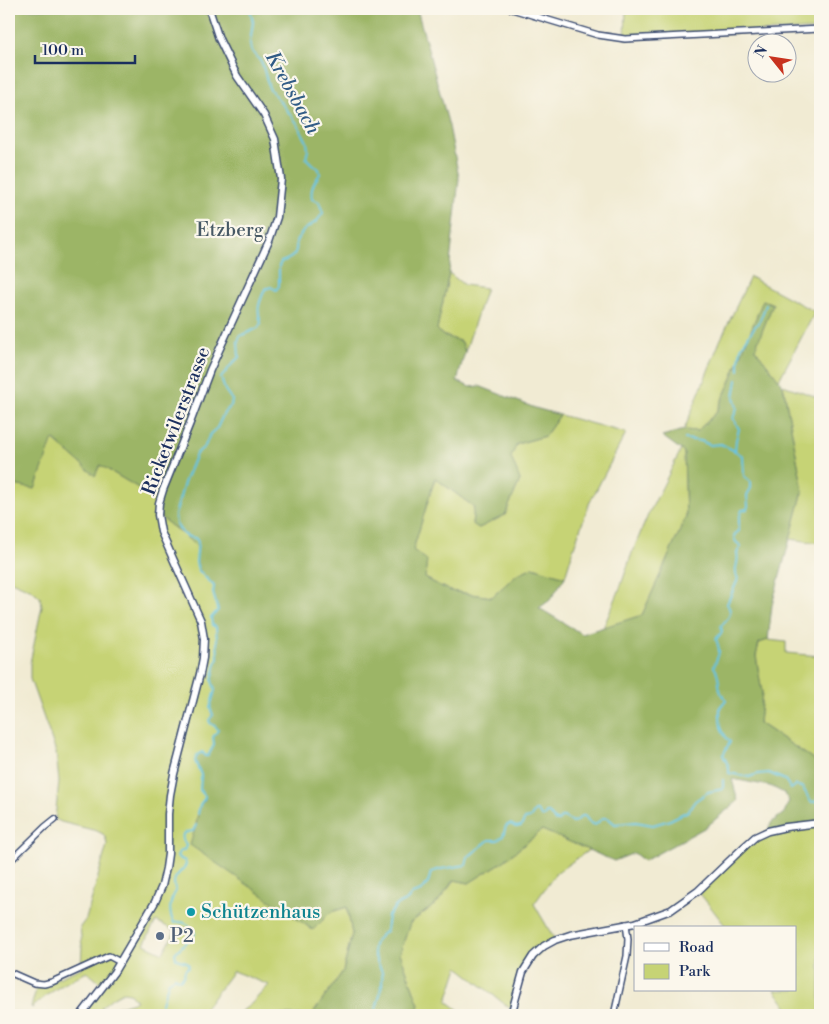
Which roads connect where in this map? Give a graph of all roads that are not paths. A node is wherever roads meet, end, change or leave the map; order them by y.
1 (209, 9) edge
2 (512, 9) edge
3 (820, 29) edge
4 (56, 819) dead end
5 (820, 823) edge
6 (9, 862) edge
7 (626, 924) junction
8 (120, 962) junction
9 (9, 972) edge
10 (80, 1015) edge
11 (511, 1015) edge
12 (614, 1015) edge

1 - 8 street, Ricketwilerstrasse
2 - 3 street
4 - 6 street
5 - 7 street
7 - 11 street
7 - 12 street
8 - 9 street
8 - 10 street, Ricketwilerstrasse

